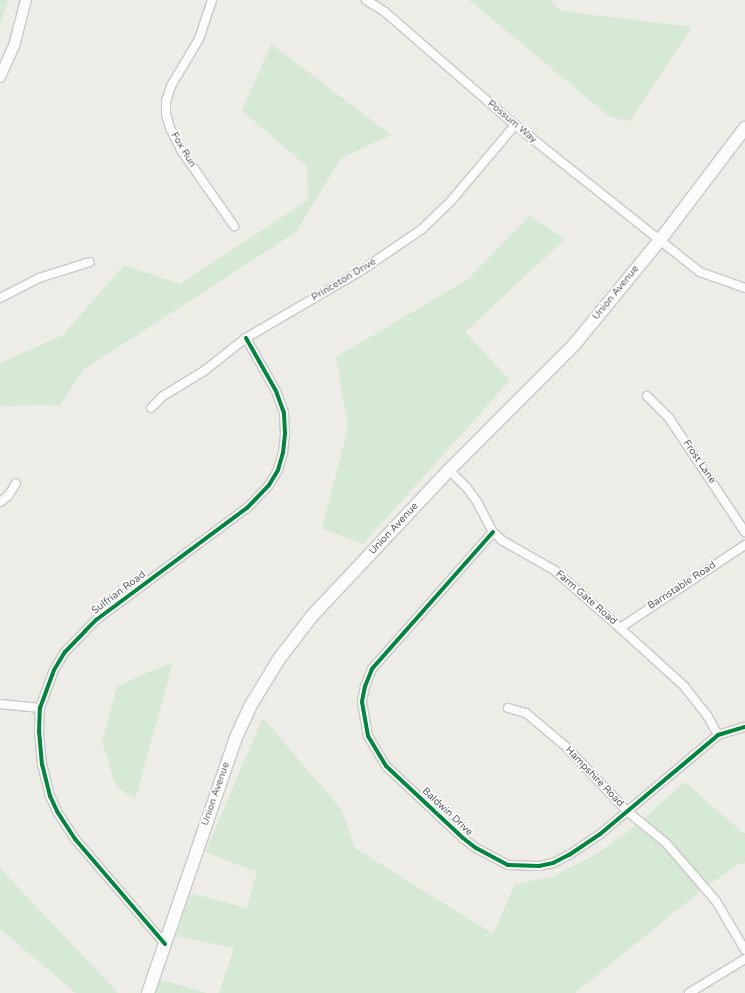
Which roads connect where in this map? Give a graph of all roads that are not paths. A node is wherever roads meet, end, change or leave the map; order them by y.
1 (26, 0) edge
2 (212, 0) edge
3 (366, 0) edge
4 (0, 77) edge
5 (515, 125) junction
6 (745, 128) edge
7 (234, 226) dead end
8 (660, 240) junction
9 (90, 262) dead end
10 (745, 288) edge
11 (0, 298) edge
12 (246, 338) junction
13 (647, 396) dead end
14 (151, 408) dead end
15 (449, 470) junction
16 (16, 482) dead end
17 (0, 502) edge
18 (493, 532) junction
19 (745, 532) edge
20 (745, 545) edge
21 (620, 628) junction
22 (0, 704) edge
23 (40, 708) junction
24 (508, 708) dead end
25 (745, 727) edge
26 (718, 735) junction
27 (627, 811) junction
28 (165, 944) junction
29 (745, 950) edge
30 (745, 959) edge
31 (148, 993) edge
32 (689, 993) edge

1 - 4 street
2 - 7 street, Fox Run
3 - 5 street, Possum Way
5 - 8 street, Possum Way
5 - 12 street, Princeton Drive
6 - 8 main road, Union Avenue
8 - 10 street, Possum Way
8 - 15 main road, Union Avenue
9 - 11 street
12 - 14 street, Princeton Drive
12 - 23 street, Sulfrian Road
13 - 19 street, Frost Lane
15 - 18 street, Farm Gate Road
15 - 28 main road, Union Avenue
16 - 17 street
18 - 21 street, Farm Gate Road
18 - 27 street, Baldwin Drive
20 - 21 street, Barnstable Road
21 - 26 street, Farm Gate Road
22 - 23 street
23 - 28 street, Sulfrian Road
24 - 27 street, Hampshire Road
25 - 26 street, Baldwin Drive
26 - 27 street, Baldwin Drive
27 - 29 street, Hampshire Road
28 - 31 main road, Union Avenue
30 - 32 street

